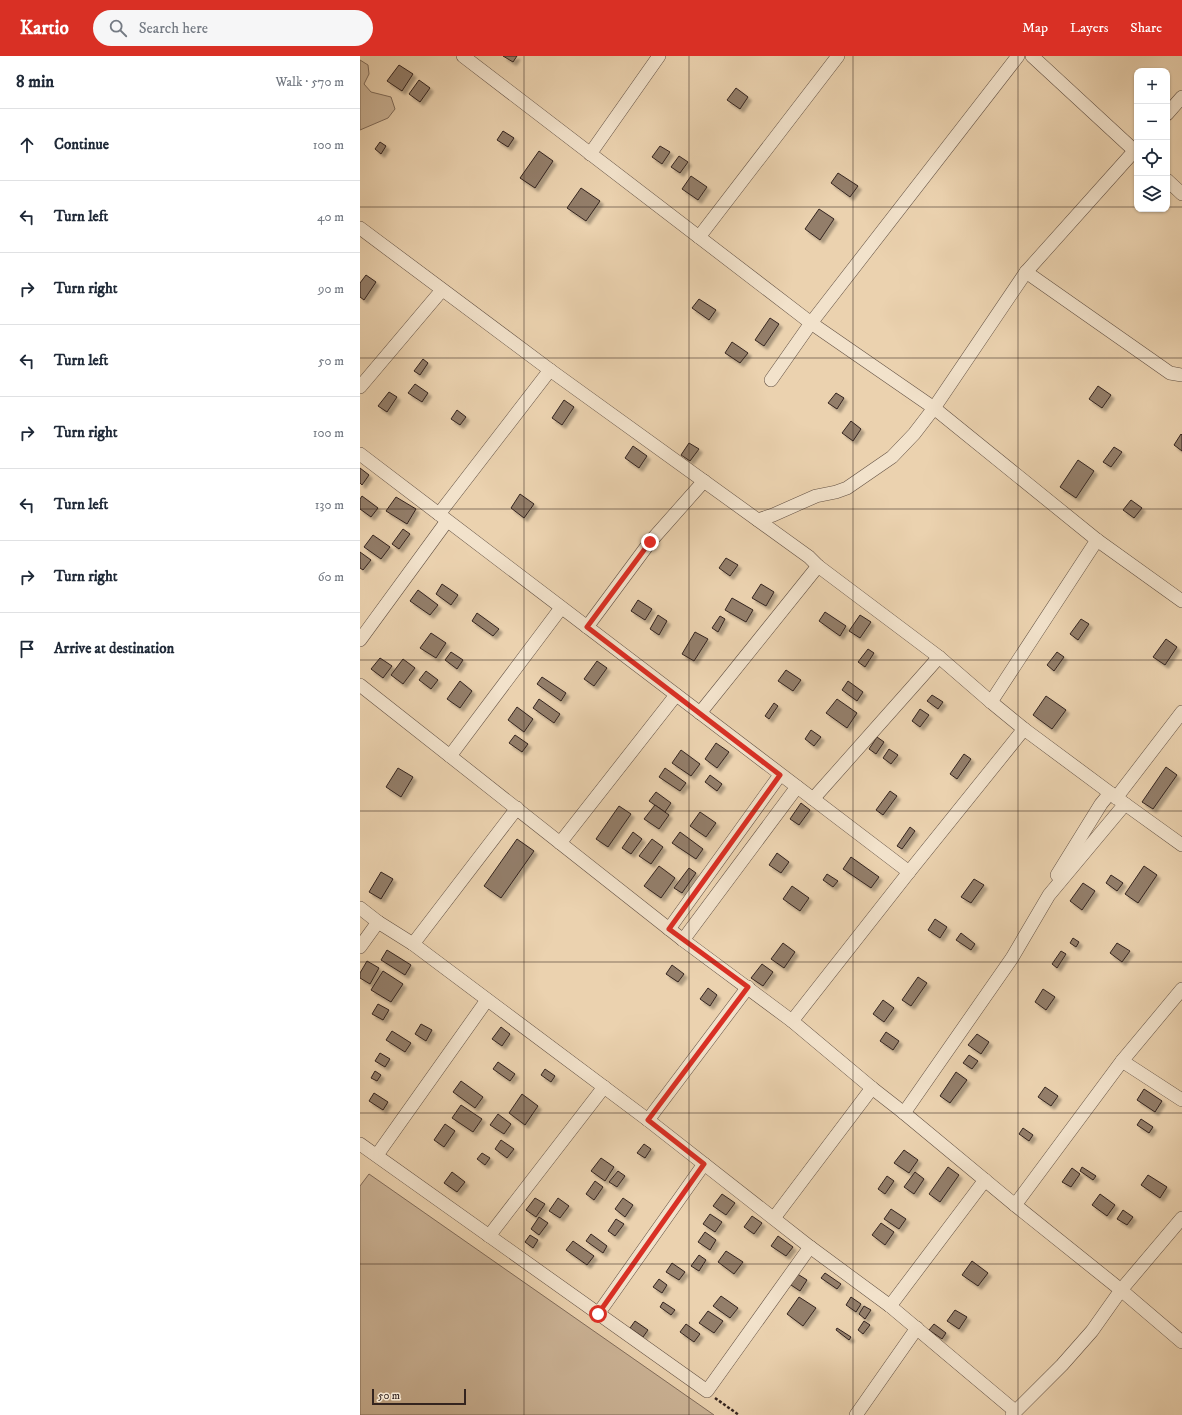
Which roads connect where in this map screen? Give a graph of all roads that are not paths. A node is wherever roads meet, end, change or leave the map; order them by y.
1 (659, 56) edge
2 (838, 56) edge
3 (1018, 56) edge
4 (1032, 56) edge
5 (472, 58) edge
6 (1182, 97) edge
7 (1170, 111) edge
8 (1134, 149) edge
9 (1134, 153) edge
10 (590, 154) junction
11 (1170, 183) edge
12 (1182, 194) edge
13 (360, 228) edge
14 (699, 237) junction
15 (1026, 272) junction
16 (442, 290) junction
17 (811, 323) junction
18 (550, 370) junction
19 (1182, 375) edge
20 (771, 380) dead end
21 (360, 387) edge
22 (934, 408) junction
23 (360, 454) edge
24 (704, 481) junction
25 (443, 517) junction
26 (758, 520) junction
27 (1097, 540) junction
28 (818, 566) junction
29 (1182, 601) edge
30 (561, 608) junction
31 (587, 627) junction
32 (360, 640) edge
33 (939, 657) junction
34 (360, 685) edge
35 (676, 695) junction
36 (991, 702) junction
37 (1182, 712) edge
38 (700, 713) junction
39 (1024, 729) junction
40 (450, 756) junction
41 (780, 775) junction
42 (796, 787) junction
43 (1117, 798) junction
44 (813, 799) junction
45 (517, 808) junction
46 (560, 842) junction
47 (1182, 845) edge
48 (909, 872) junction
49 (1049, 895) junction
50 (360, 908) edge
51 (378, 922) junction
52 (669, 929) junction
53 (683, 940) junction
54 (414, 944) junction
55 (360, 947) edge
56 (748, 987) junction
57 (1182, 988) edge
58 (487, 1000) junction
59 (792, 1021) junction
60 (1122, 1061) junction
61 (604, 1087) junction
62 (872, 1088) junction
63 (1182, 1100) edge
64 (904, 1113) junction
65 (648, 1120) junction
66 (360, 1144) edge
67 (377, 1155) junction
68 (704, 1164) junction
69 (985, 1180) junction
70 (1015, 1205) junction
71 (774, 1218) junction
72 (1182, 1218) edge
73 (489, 1236) junction
74 (810, 1247) junction
75 (1121, 1290) junction
76 (890, 1306) junction
77 (598, 1314) junction
78 (917, 1328) junction
79 (1182, 1342) edge
80 (1014, 1413) edge
81 (856, 1415) edge

1 - 10 street
2 - 14 street
3 - 17 street
4 - 8 street
5 - 10 street
6 - 7 street
9 - 15 street
10 - 14 street
11 - 12 street
13 - 16 street
14 - 17 street
15 - 19 street
15 - 22 street
16 - 18 street
16 - 21 street
17 - 20 street
17 - 22 street
18 - 24 street
18 - 25 street
22 - 26 street
22 - 27 street
23 - 25 street
24 - 26 street
24 - 31 street
25 - 30 street
25 - 32 street
26 - 28 street
27 - 29 street
27 - 36 street
28 - 33 street
28 - 38 street
30 - 31 street
30 - 40 street
31 - 35 street
33 - 36 street
33 - 44 street
34 - 40 street
35 - 38 street
35 - 46 street
36 - 39 street
37 - 43 street
38 - 41 street
39 - 43 street
39 - 48 street
40 - 45 street
41 - 42 street
41 - 52 street
42 - 44 street
42 - 53 street
43 - 47 street
43 - 49 street
43 - 49 street
44 - 48 street
45 - 46 street
45 - 54 street
46 - 52 street
48 - 59 street
49 - 64 street
50 - 51 street
51 - 54 street
51 - 55 street
52 - 53 street
53 - 56 street
54 - 58 street
56 - 59 street
56 - 65 street
57 - 60 street
58 - 61 street
58 - 67 street
59 - 62 street
60 - 63 street
60 - 70 street
61 - 65 street
61 - 73 street
62 - 64 street
62 - 71 street
64 - 69 street
65 - 68 street
66 - 67 street
67 - 73 street
68 - 71 street
68 - 77 street
69 - 70 street
69 - 76 street
70 - 75 street
71 - 74 street
72 - 75 street
73 - 77 street
74 - 76 street
74 - 77 street
75 - 79 street
75 - 80 street
76 - 78 street
78 - 80 street
78 - 81 street

